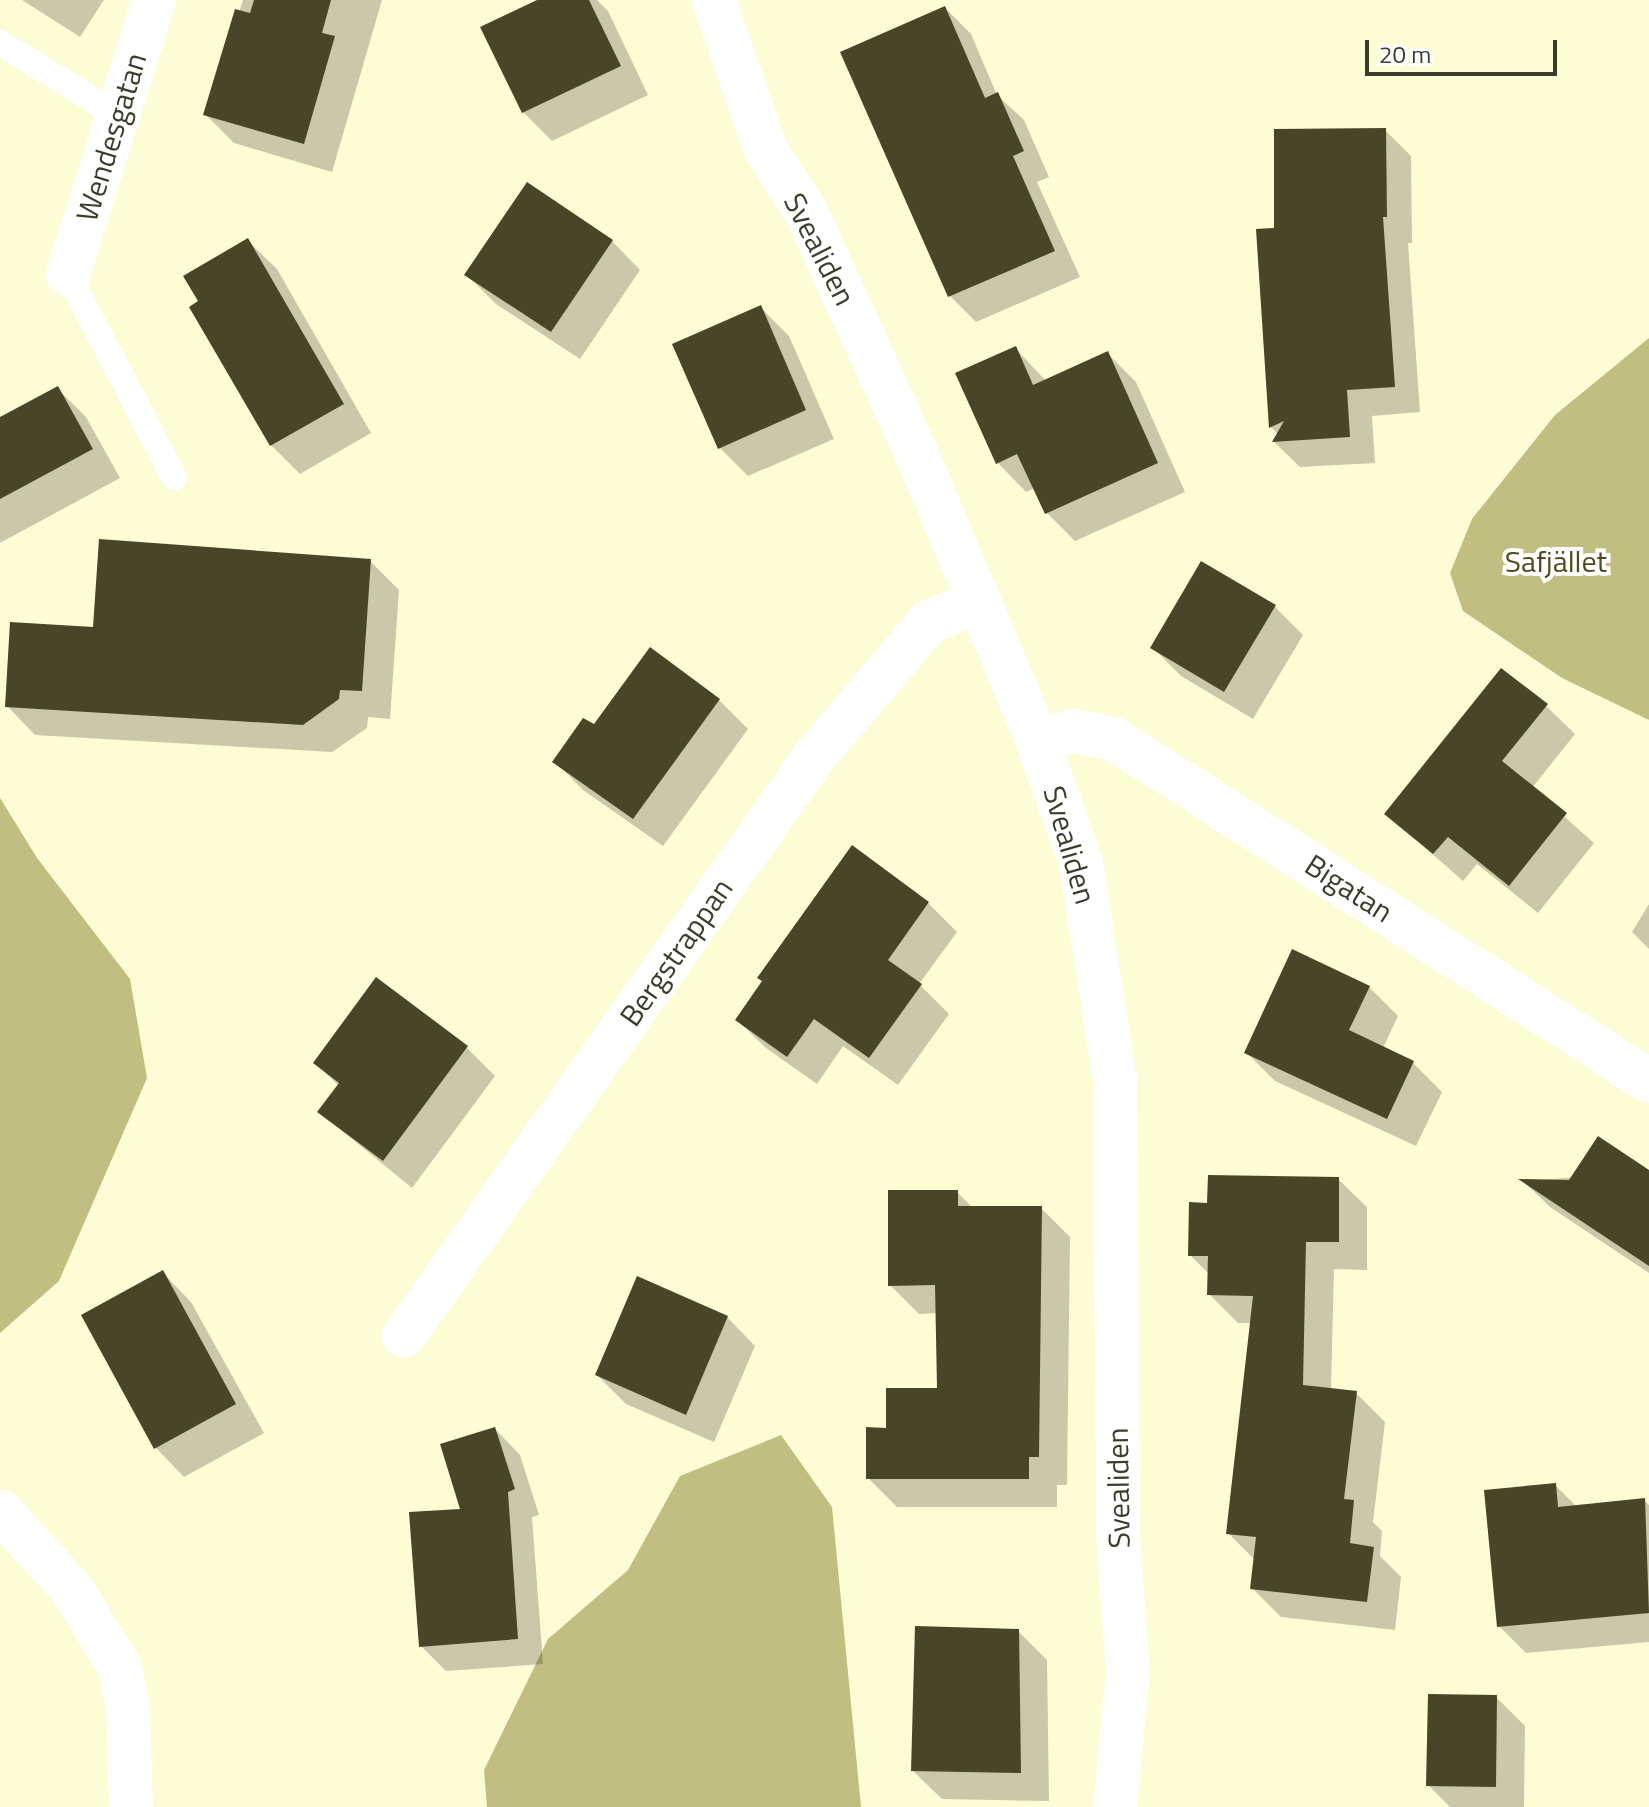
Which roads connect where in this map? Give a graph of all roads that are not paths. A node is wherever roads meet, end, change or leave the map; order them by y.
1 (154, 0) edge
2 (714, 0) edge
3 (0, 43) edge
4 (118, 115) junction
5 (68, 275) joint
6 (174, 477) dead end
7 (978, 601) junction
8 (1037, 739) junction
9 (1649, 1081) edge
10 (404, 1336) dead end
11 (0, 1511) edge
12 (131, 1807) edge
13 (1115, 1807) edge

1 - 4 street, Wendesgatan
2 - 7 street, Svealiden
3 - 4 lane
4 - 5 street, Wendesgatan
5 - 6 lane
7 - 8 street, Svealiden
7 - 10 street, Bergstrappan
8 - 9 street, Bigatan
8 - 13 street, Svealiden
11 - 12 street

